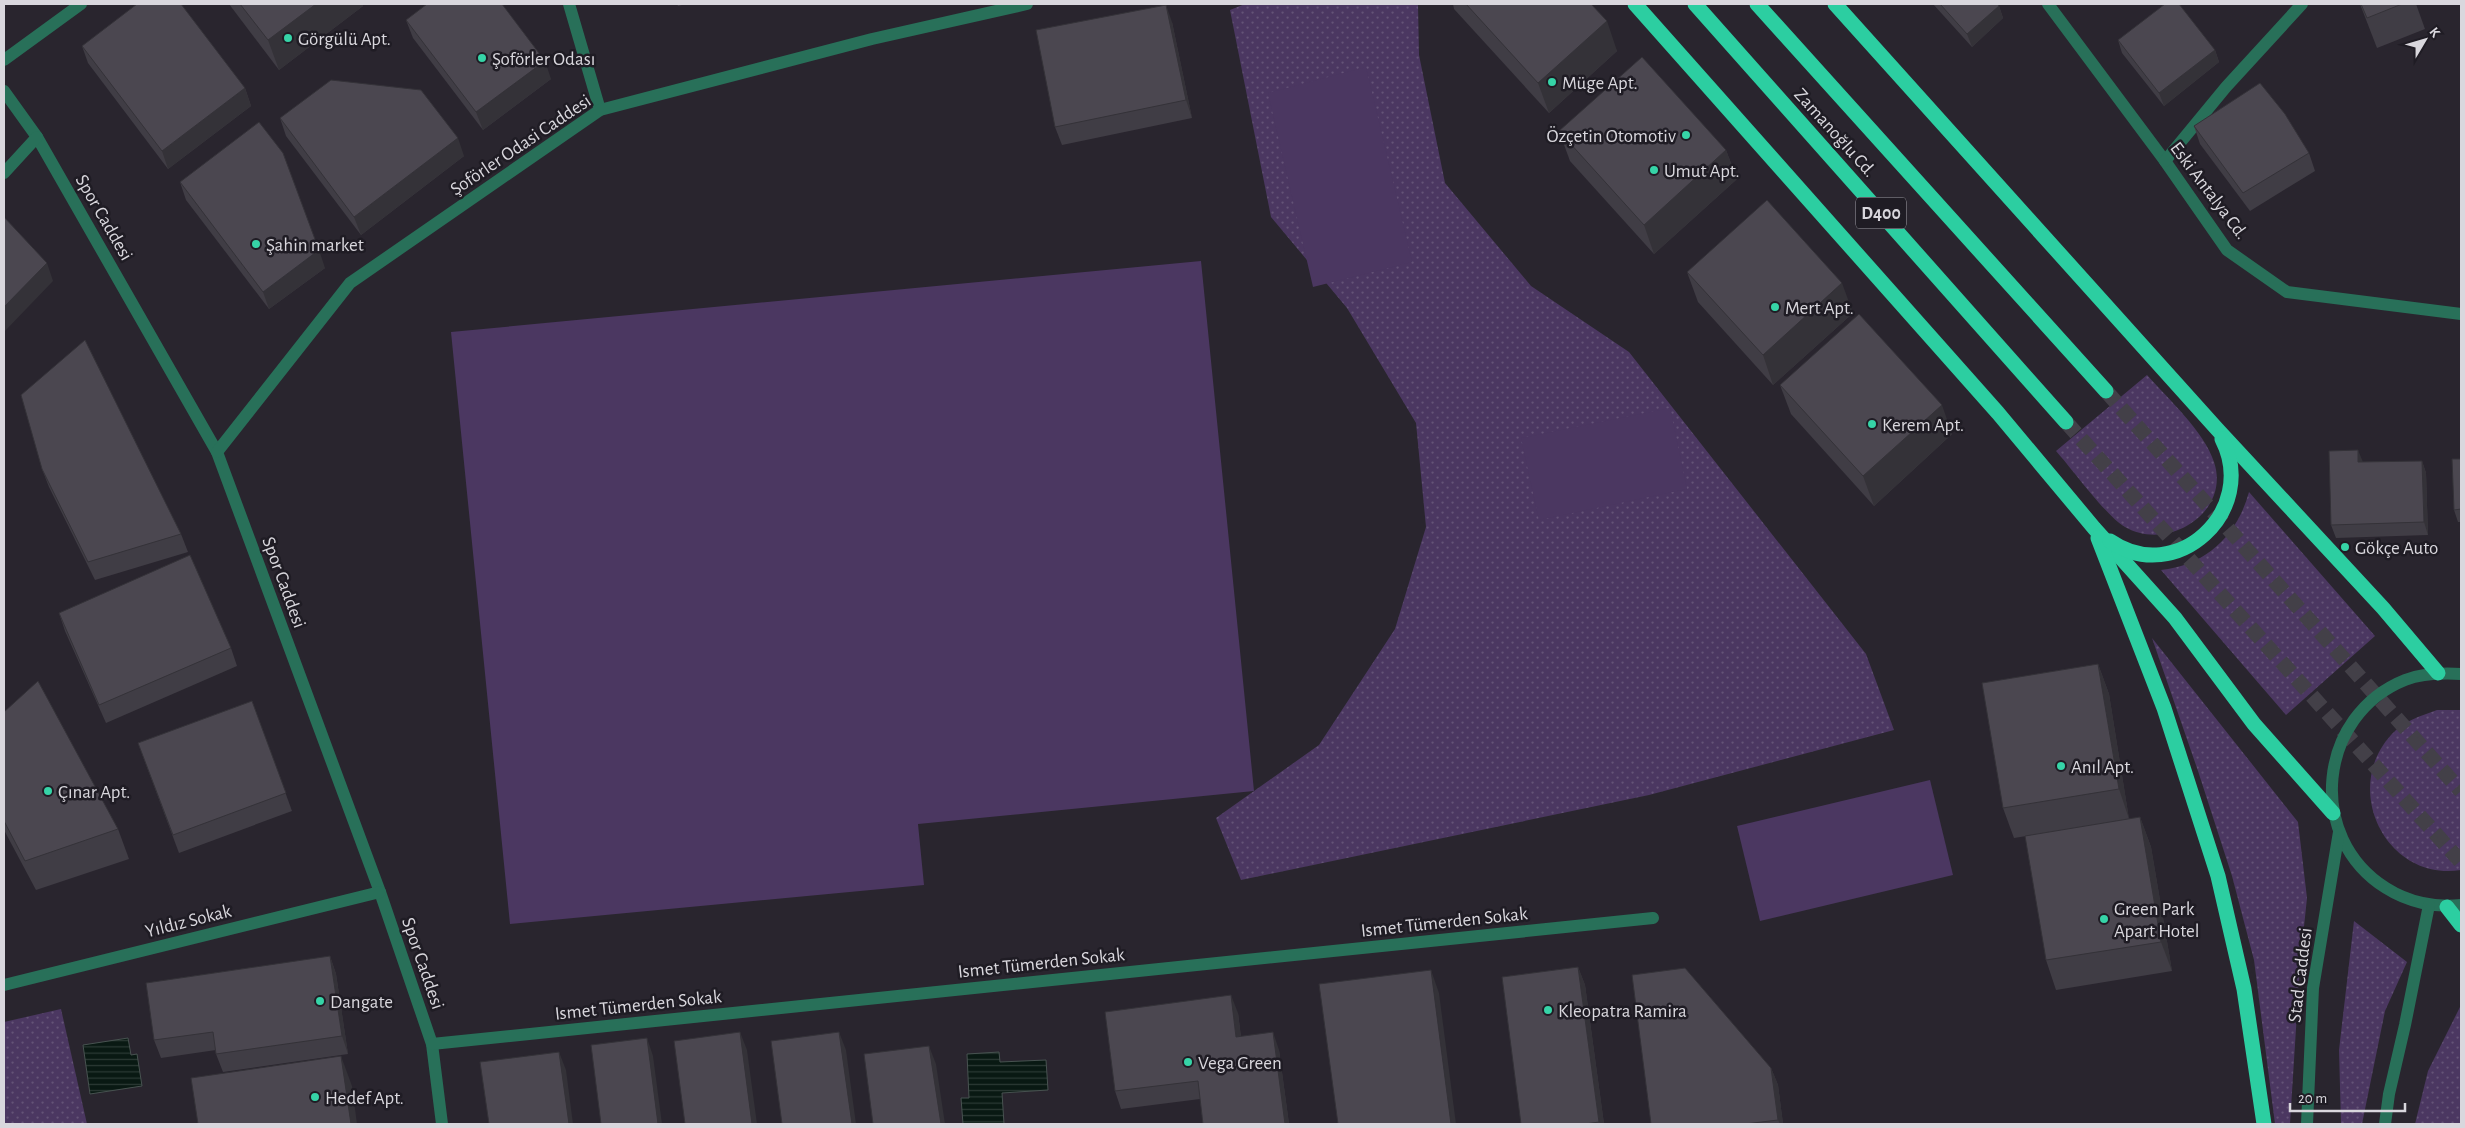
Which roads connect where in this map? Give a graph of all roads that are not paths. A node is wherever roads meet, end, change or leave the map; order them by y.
1 (81, 4) edge
2 (569, 4) edge
3 (1026, 4) edge
4 (1635, 4) edge
5 (1696, 4) edge
6 (1757, 4) edge
7 (1835, 4) edge
8 (2048, 4) edge
9 (2302, 4) edge
10 (4, 60) edge
11 (4, 91) edge
12 (600, 110) junction
13 (37, 137) junction
14 (2165, 161) junction
15 (4, 173) edge
16 (2461, 314) edge
17 (2106, 390) tunnel mouth
18 (2066, 422) tunnel mouth
19 (2217, 429) junction
20 (217, 452) junction
21 (2094, 528) junction
22 (2438, 673) junction
23 (2461, 674) edge
24 (2333, 813) junction
25 (2339, 832) junction
26 (380, 892) junction
27 (2429, 905) junction
28 (2454, 906) edge
29 (1653, 918) dead end
30 (2461, 925) edge
31 (4, 985) edge
32 (432, 1044) junction
33 (442, 1124) edge
34 (2264, 1124) edge
35 (2307, 1124) edge
36 (2385, 1124) edge

1 - 10 street
2 - 12 street
3 - 12 street, Şoförler Odasi Caddesi
4 - 21 highway
5 - 18 highway, Zamanoğlu Cd. / D400
6 - 17 highway, Zamanoğlu Cd. / D400
7 - 19 highway
8 - 14 street, Eski Antalya Cd.
9 - 14 street
11 - 13 street, Spor Caddesi
12 - 20 street, Şoförler Odasi Caddesi
13 - 15 street
13 - 20 street, Spor Caddesi
14 - 16 street, Eski Antalya Cd.
19 - 21 highway
19 - 22 highway
20 - 26 street, Spor Caddesi
21 - 24 highway
21 - 34 highway
22 - 23 street
22 - 24 street
24 - 25 street
25 - 27 street
25 - 35 street, Stad Caddesi
26 - 31 street, Yıldız Sokak
26 - 32 street, Spor Caddesi
27 - 28 street
27 - 36 street
28 - 30 highway
29 - 32 street, Ismet Tümerden Sokak
32 - 33 street, Spor Caddesi

